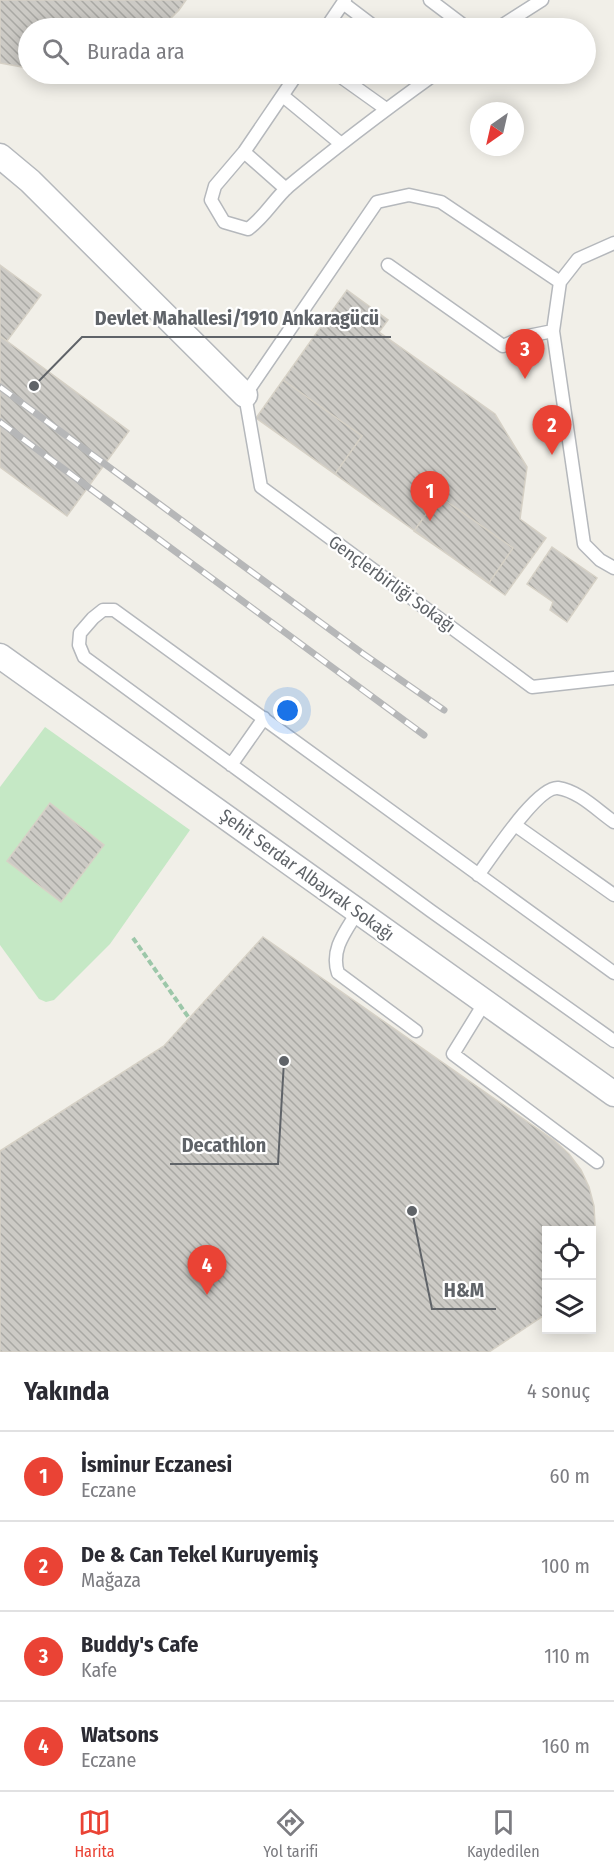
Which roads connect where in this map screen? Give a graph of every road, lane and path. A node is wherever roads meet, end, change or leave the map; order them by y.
1 (430, 0) edge
2 (536, 1) edge
3 (344, 2) edge
4 (333, 18) edge
5 (364, 18) edge
6 (454, 18) edge
7 (512, 18) edge
8 (291, 84) edge
9 (351, 84) edge
10 (420, 84) edge
11 (283, 96) junction
12 (386, 109) junction
13 (340, 143) junction
14 (244, 153) junction
15 (0, 156) edge
16 (286, 189) junction
17 (614, 243) edge
18 (388, 266) dead end
19 (560, 282) junction
20 (553, 331) junction
21 (245, 395) junction
22 (614, 568) edge
23 (0, 656) edge
24 (614, 678) edge
25 (264, 718) junction
26 (231, 765) junction
27 (614, 822) edge
28 (515, 825) junction
29 (478, 875) junction
30 (614, 895) edge
31 (358, 911) junction
32 (133, 938) dead end
33 (614, 973) edge
34 (485, 1002) junction
35 (189, 1018) dead end
36 (416, 1031) dead end
37 (614, 1041) edge
38 (614, 1094) edge
39 (597, 1162) dead end

1 - 6 lane
2 - 7 lane
3 - 4 lane
3 - 5 lane
8 - 11 lane
9 - 12 lane
10 - 12 lane
11 - 13 lane
11 - 14 lane
12 - 13 lane
13 - 16 lane
14 - 16 lane
14 - 16 lane
15 - 21 street
17 - 19 lane
18 - 20 lane
19 - 20 lane
19 - 21 lane
20 - 22 lane
21 - 24 lane, Gençlerbirliği Sokağı
23 - 31 street, Şehit Serdar Albayrak Sokağı
25 - 26 lane
25 - 26 lane
25 - 29 lane
26 - 37 lane
27 - 28 lane
28 - 29 lane
28 - 30 lane
29 - 33 lane
31 - 34 street, Şehit Serdar Albayrak Sokağı
31 - 36 lane
32 - 35 path
34 - 38 street, Şehit Serdar Albayrak Sokağı
34 - 39 lane

